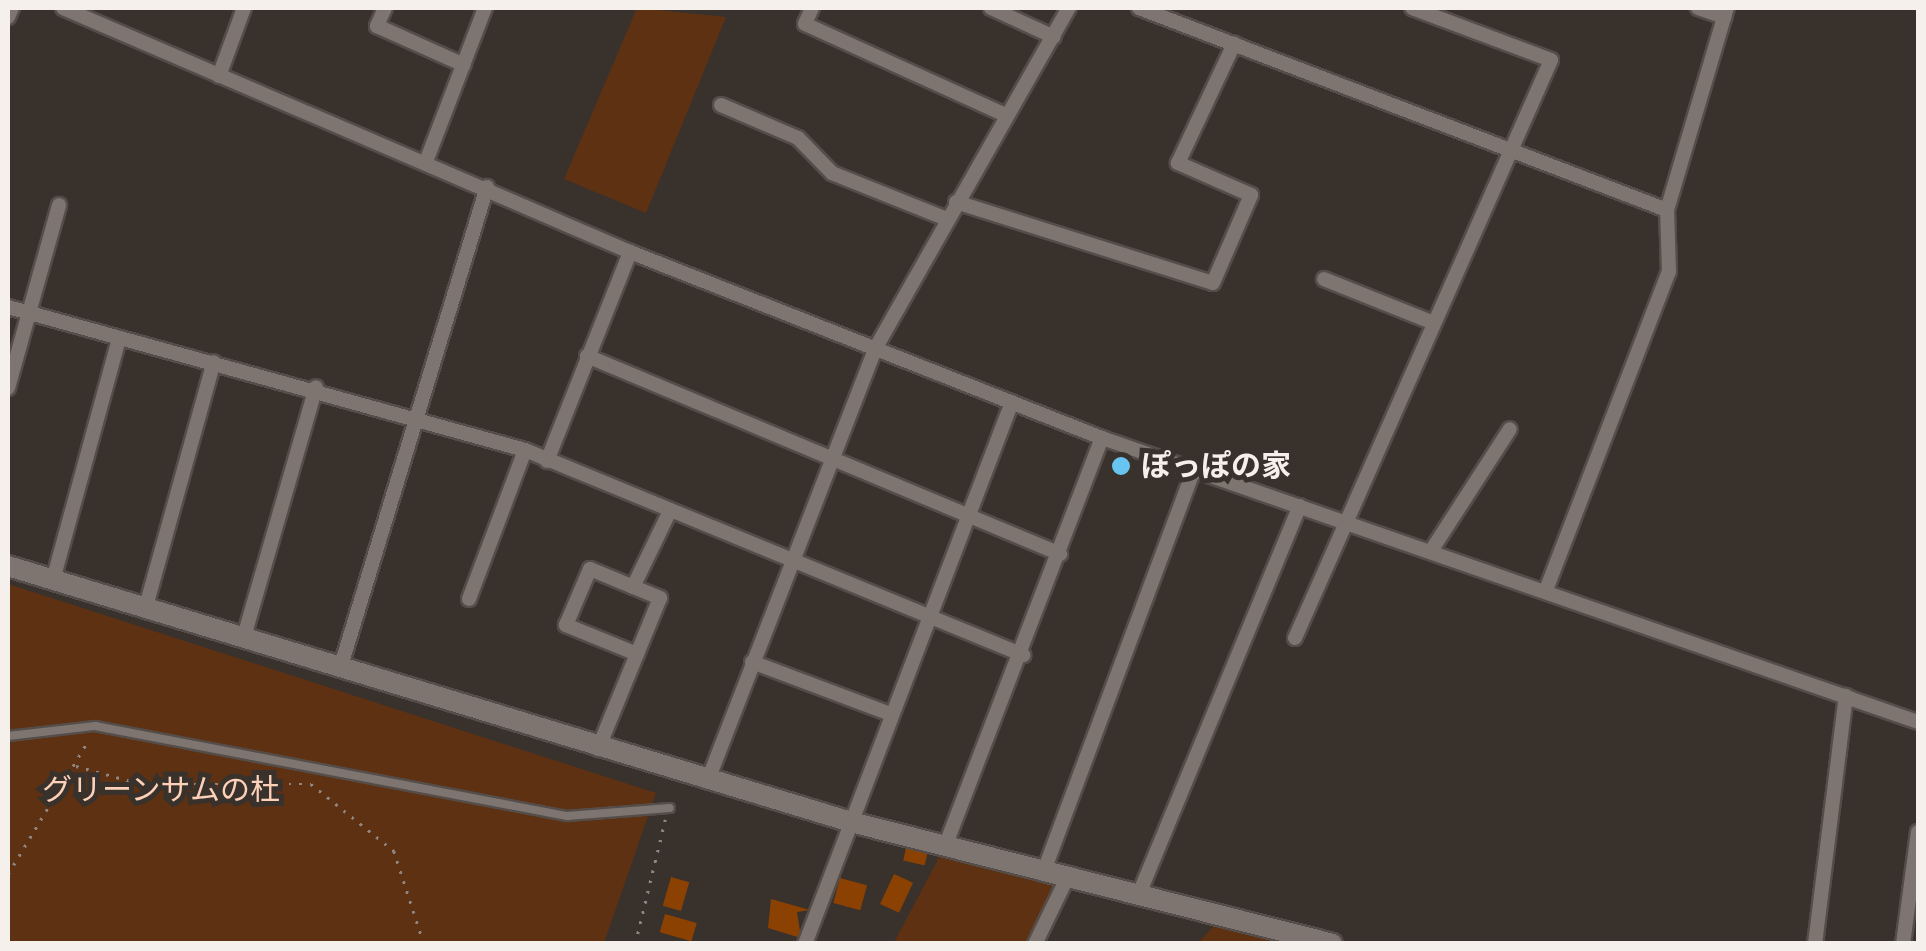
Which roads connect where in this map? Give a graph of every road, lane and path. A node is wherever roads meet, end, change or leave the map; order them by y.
1 (12, 8) edge
2 (63, 8) edge
3 (244, 8) edge
4 (385, 8) edge
5 (485, 8) edge
6 (812, 8) edge
7 (991, 8) edge
8 (1069, 8) edge
9 (1139, 8) edge
10 (1412, 8) edge
11 (1698, 8) edge
12 (1725, 12) edge
13 (8, 16) edge
14 (1054, 37) junction
15 (1234, 44) junction
16 (464, 65) junction
17 (219, 76) junction
18 (721, 106) dead end
19 (1006, 114) junction
20 (1509, 154) junction
21 (427, 159) junction
22 (487, 186) junction
23 (956, 202) junction
24 (59, 205) dead end
25 (1668, 210) junction
26 (946, 219) junction
27 (630, 252) junction
28 (1324, 279) dead end
29 (8, 307) edge
30 (28, 313) junction
31 (1434, 323) junction
32 (119, 339) junction
33 (875, 348) junction
34 (587, 356) junction
35 (214, 362) junction
36 (316, 387) junction
37 (8, 388) edge
38 (1012, 402) junction
39 (412, 416) junction
40 (1510, 429) dead end
41 (1102, 438) junction
42 (525, 450) junction
43 (547, 461) junction
44 (832, 464) junction
45 (1194, 470) junction
46 (1300, 506) junction
47 (669, 513) junction
48 (968, 516) junction
49 (1345, 525) junction
50 (1432, 551) junction
51 (1060, 554) junction
52 (792, 556) junction
53 (8, 566) edge
54 (54, 580) junction
55 (634, 587) junction
56 (1546, 590) junction
57 (469, 599) dead end
58 (144, 610) junction
59 (928, 615) junction
60 (1296, 638) dead end
61 (243, 640) junction
62 (637, 654) junction
63 (1023, 655) junction
64 (752, 662) junction
65 (340, 669) junction
66 (1846, 696) junction
67 (888, 713) junction
68 (1918, 722) edge
69 (94, 726) junction
70 (8, 736) edge
71 (598, 748) junction
72 (76, 766) junction
73 (708, 780) junction
74 (670, 808) joint
75 (851, 822) junction
76 (1918, 832) edge
77 (946, 844) junction
78 (1045, 868) junction
79 (8, 874) edge
80 (1069, 874) junction
81 (1139, 894) junction
82 (424, 944) edge
83 (635, 944) edge
84 (805, 944) edge
85 (1035, 944) edge
86 (1332, 944) edge
87 (1815, 944) edge
88 (1903, 944) edge

1 - 13 street
2 - 17 street
3 - 17 street
4 - 16 street
5 - 16 street
6 - 19 street
7 - 14 street
8 - 14 street
9 - 15 street
10 - 20 street
11 - 12 street
12 - 25 street
14 - 19 street
15 - 20 street
15 - 23 street
16 - 21 street
17 - 21 street
18 - 26 street
19 - 23 street
20 - 25 street
20 - 31 street
21 - 22 street
22 - 27 street
22 - 39 street
23 - 26 street
24 - 30 street
25 - 56 street
26 - 33 street
27 - 33 street
27 - 34 street
28 - 31 street
29 - 30 street
30 - 32 street
30 - 37 street
31 - 49 street
32 - 35 street
32 - 54 street
33 - 38 street
33 - 44 street
34 - 43 street
34 - 44 street
35 - 36 street
35 - 58 street
36 - 39 street
36 - 61 street
38 - 41 street
38 - 48 street
39 - 42 street
39 - 65 street
40 - 50 street
41 - 45 street
41 - 51 street
42 - 43 street
42 - 57 street
43 - 47 street
44 - 48 street
44 - 52 street
45 - 46 street
45 - 78 street
46 - 49 street
46 - 81 street
47 - 52 street
47 - 55 street
48 - 51 street
48 - 59 street
49 - 50 street
49 - 60 street
50 - 56 street
51 - 63 street
52 - 59 street
52 - 64 street
53 - 54 street
54 - 58 street
55 - 62 street
55 - 62 street
56 - 66 street
58 - 61 street
59 - 63 street
59 - 67 street
61 - 65 street
62 - 71 street
63 - 77 street
64 - 67 street
64 - 73 street
65 - 71 street
66 - 68 street
66 - 87 street
67 - 75 street
69 - 70 lane
69 - 72 path
69 - 74 lane
71 - 73 street
72 - 79 path
72 - 82 path
73 - 75 street
74 - 83 path
75 - 77 street
75 - 84 street
76 - 88 street
77 - 78 street
78 - 80 street
80 - 81 street
80 - 85 street
81 - 86 street

